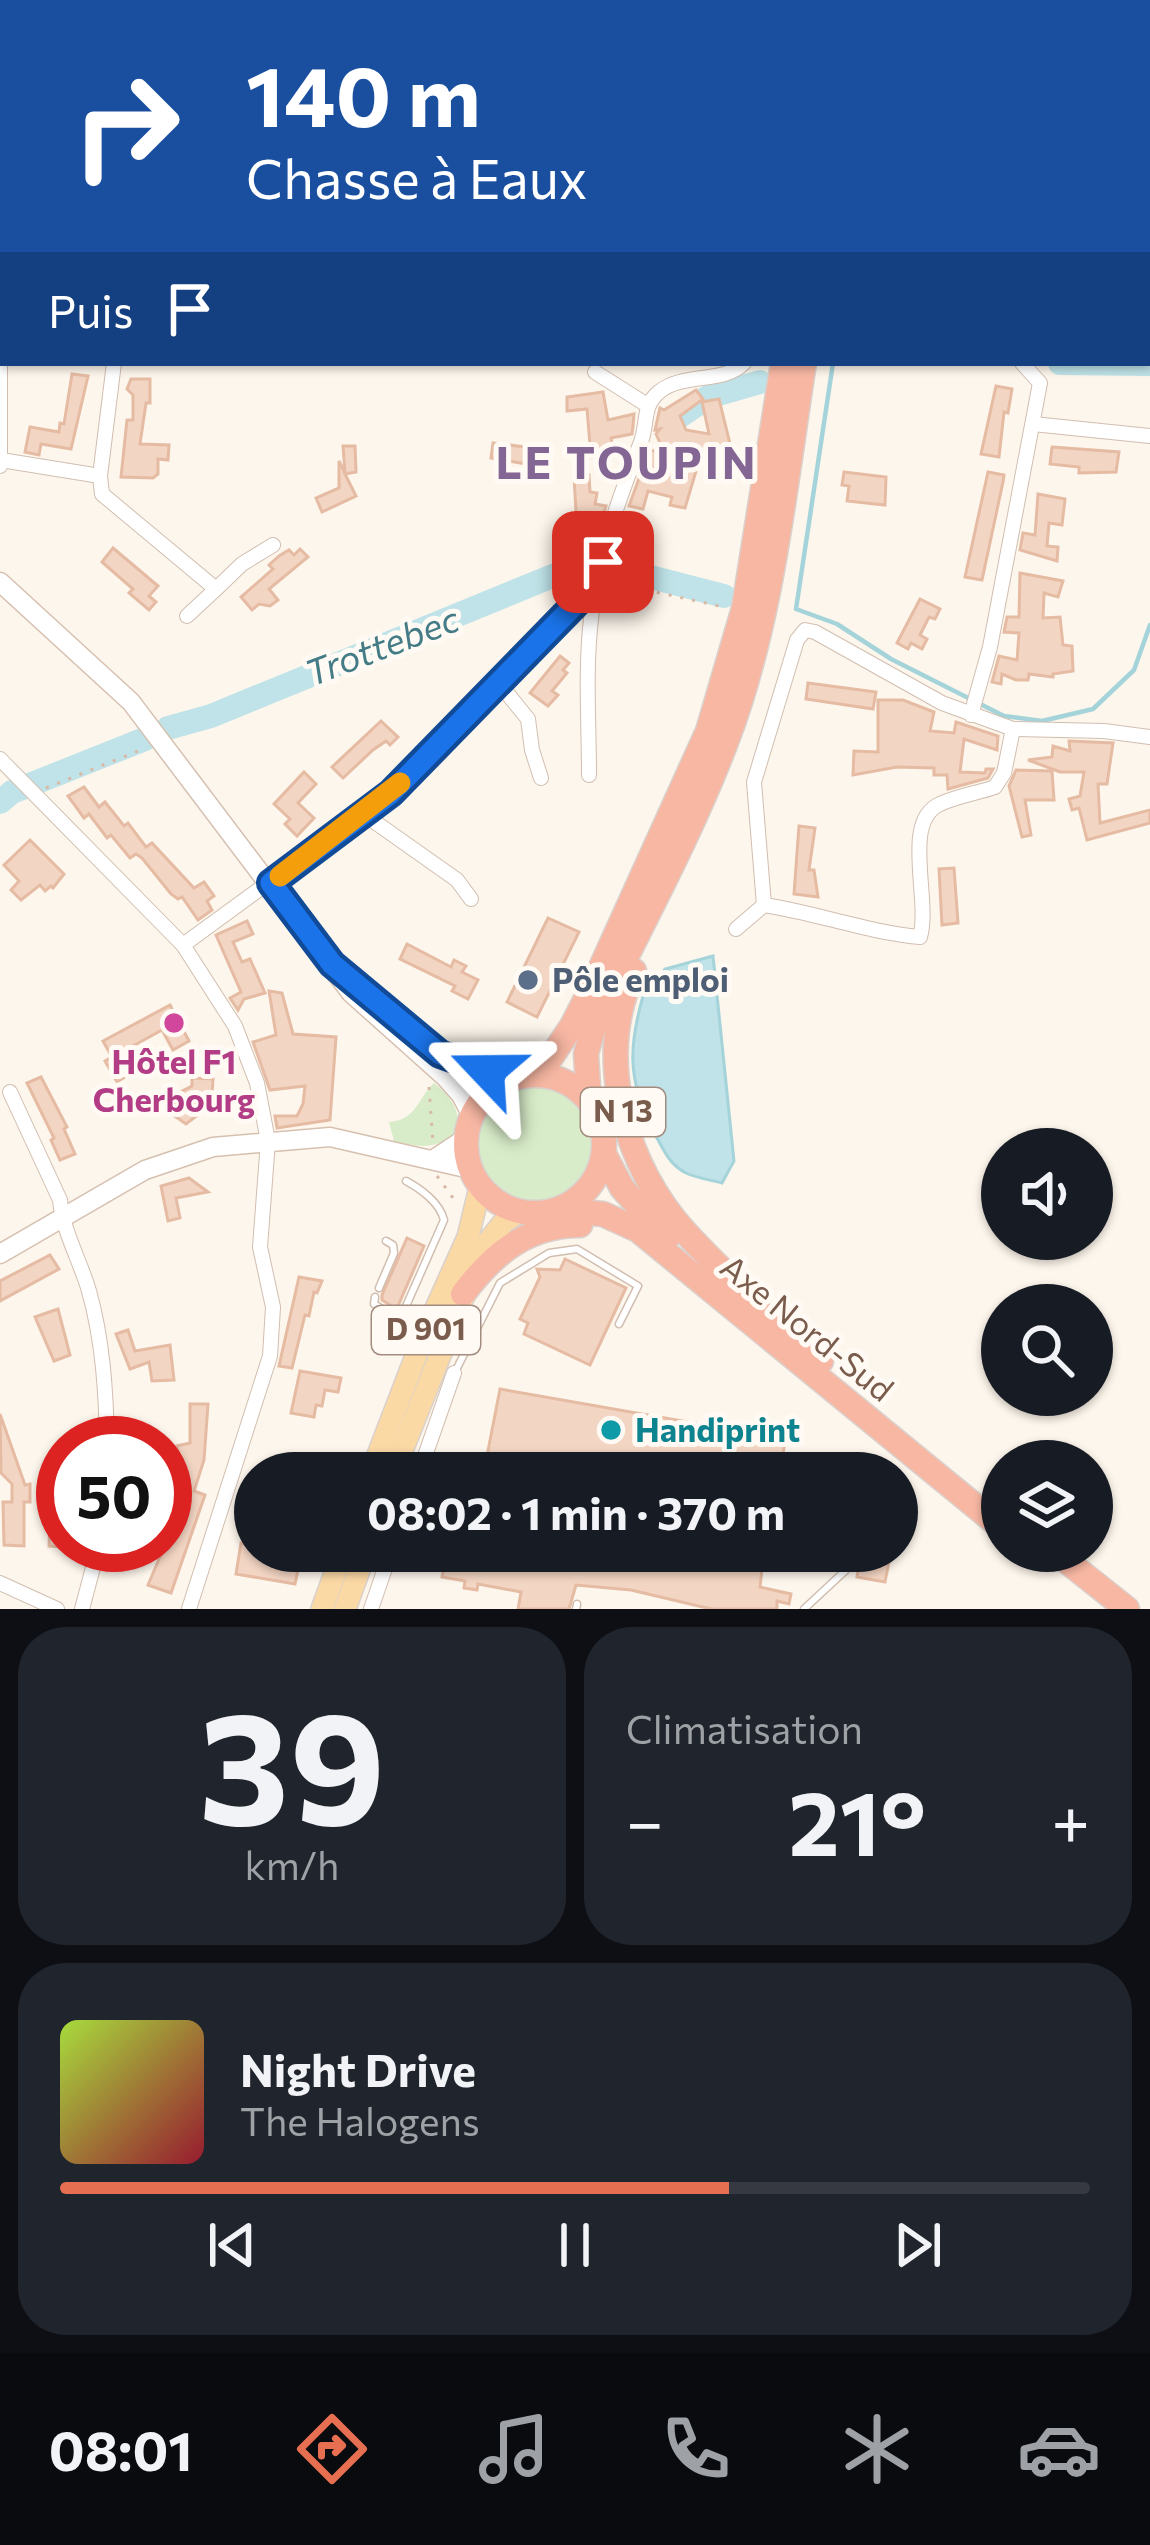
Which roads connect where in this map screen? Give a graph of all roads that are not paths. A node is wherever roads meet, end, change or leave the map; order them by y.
1 (1, 366) edge
2 (114, 366) edge
3 (742, 366) edge
4 (793, 366) edge
5 (793, 366) edge
6 (1025, 366) edge
7 (595, 372) dead end
8 (646, 405) junction
9 (1033, 424) junction
10 (1150, 436) edge
11 (1, 463) edge
12 (100, 476) junction
13 (273, 545) dead end
14 (601, 571) junction
15 (0, 582) edge
16 (216, 589) junction
17 (187, 616) dead end
18 (498, 682) junction
19 (971, 715) junction
20 (1013, 730) junction
21 (1150, 737) edge
22 (0, 759) edge
23 (589, 775) dead end
24 (542, 778) dead end
25 (364, 814) junction
26 (672, 862) junction
27 (271, 883) junction
28 (471, 899) dead end
29 (764, 905) junction
30 (736, 929) dead end
31 (183, 945) junction
32 (332, 964) junction
33 (527, 1076) junction
34 (10, 1093) dead end
35 (589, 1101) junction
36 (469, 1127) junction
37 (268, 1141) junction
38 (434, 1154) junction
39 (604, 1154) junction
40 (475, 1178) junction
41 (406, 1181) dead end
42 (558, 1210) junction
43 (519, 1212) junction
44 (62, 1218) junction
45 (386, 1241) dead end
46 (0, 1254) edge
47 (675, 1263) junction
48 (379, 1288) dead end
49 (463, 1294) junction
50 (375, 1298) dead end
51 (774, 1320) junction
52 (619, 1324) dead end
53 (454, 1373) joint
54 (104, 1416) edge
55 (379, 1452) edge
56 (401, 1452) edge
57 (426, 1452) edge
58 (981, 1492) edge
59 (981, 1511) edge
60 (92, 1572) edge
61 (335, 1572) edge
62 (358, 1572) edge
63 (384, 1572) edge
64 (844, 1572) edge
65 (1057, 1572) edge
66 (1080, 1572) edge
67 (0, 1583) edge
68 (57, 1609) edge
69 (82, 1609) edge
70 (189, 1609) edge
71 (322, 1609) edge
72 (345, 1609) edge
73 (371, 1609) edge
74 (803, 1609) edge
75 (1102, 1609) edge
76 (1127, 1609) edge

1 - 11 street
2 - 12 street
3 - 8 street
4 - 26 highway, N 13
5 - 33 highway, N 13
6 - 9 street
7 - 8 street
8 - 14 street
9 - 10 street
9 - 19 street
11 - 12 street
12 - 16 street
13 - 16 street
14 - 18 street
14 - 23 street
15 - 27 main road
16 - 17 street
18 - 24 street
18 - 25 street
19 - 20 street
19 - 29 street
20 - 21 street
20 - 29 street
22 - 31 street
25 - 27 street
25 - 28 street
26 - 35 highway, N 13
26 - 51 highway, N 13
27 - 31 street
27 - 32 main road
29 - 30 street
31 - 37 street
32 - 33 main road
32 - 36 main road
33 - 35 highway
33 - 36 highway
34 - 44 street
35 - 39 highway
36 - 38 main road
36 - 40 highway
37 - 38 main road
37 - 44 main road
37 - 70 street
38 - 40 main road
39 - 42 highway
39 - 51 highway, Axe Nord-Sud / N 13
40 - 43 highway
40 - 55 main road, D 901
41 - 50 lane
42 - 43 highway
42 - 47 highway, Axe Nord-Sud
43 - 49 main road, D 901
44 - 46 main road
44 - 54 street
45 - 48 lane
47 - 49 highway
47 - 59 highway, Axe Nord-Sud
49 - 56 main road, D 901
51 - 58 highway, Axe Nord-Sud / N 13
52 - 53 lane
53 - 57 street
60 - 69 street
61 - 71 main road
62 - 72 main road
63 - 73 street
64 - 74 lane
65 - 75 highway
66 - 76 highway
67 - 68 street

